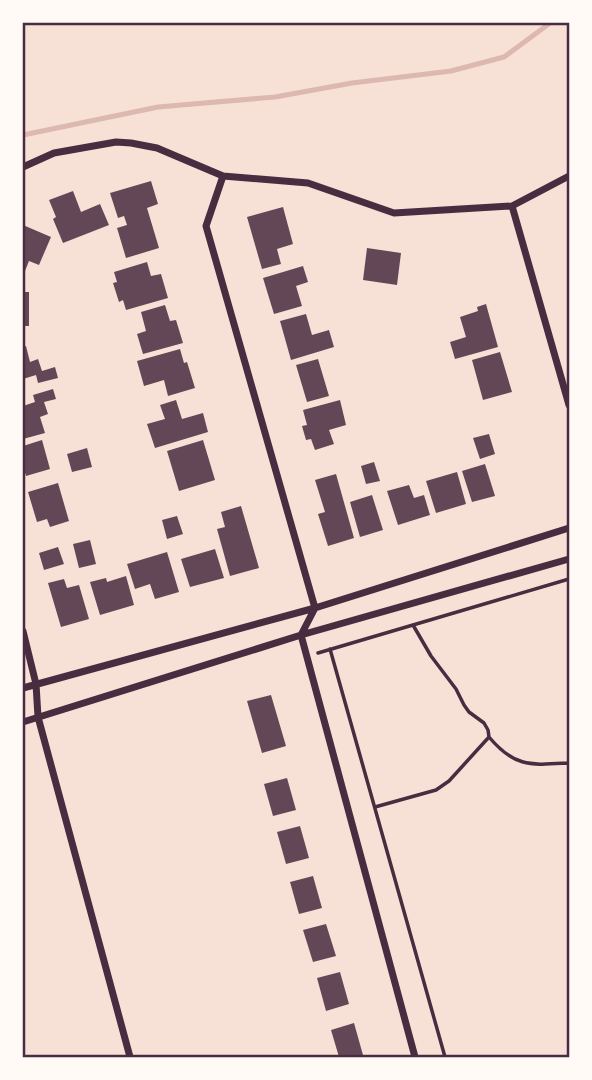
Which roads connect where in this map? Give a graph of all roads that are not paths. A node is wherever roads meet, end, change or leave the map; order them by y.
1 (23, 167) edge
2 (223, 176) junction
3 (569, 176) edge
4 (512, 206) junction
5 (569, 405) edge
6 (569, 528) edge
7 (569, 559) edge
8 (315, 608) junction
9 (23, 631) edge
10 (300, 635) junction
11 (36, 684) junction
12 (23, 688) edge
13 (38, 717) junction
14 (23, 722) edge
15 (130, 1057) edge
16 (415, 1057) edge

1 - 2 street
2 - 4 street
2 - 8 street
3 - 4 street
4 - 5 street
6 - 8 street
7 - 10 street
8 - 10 street
8 - 11 street
9 - 11 street
10 - 13 street
10 - 16 street
11 - 12 street
11 - 13 street
13 - 14 street
13 - 15 street

